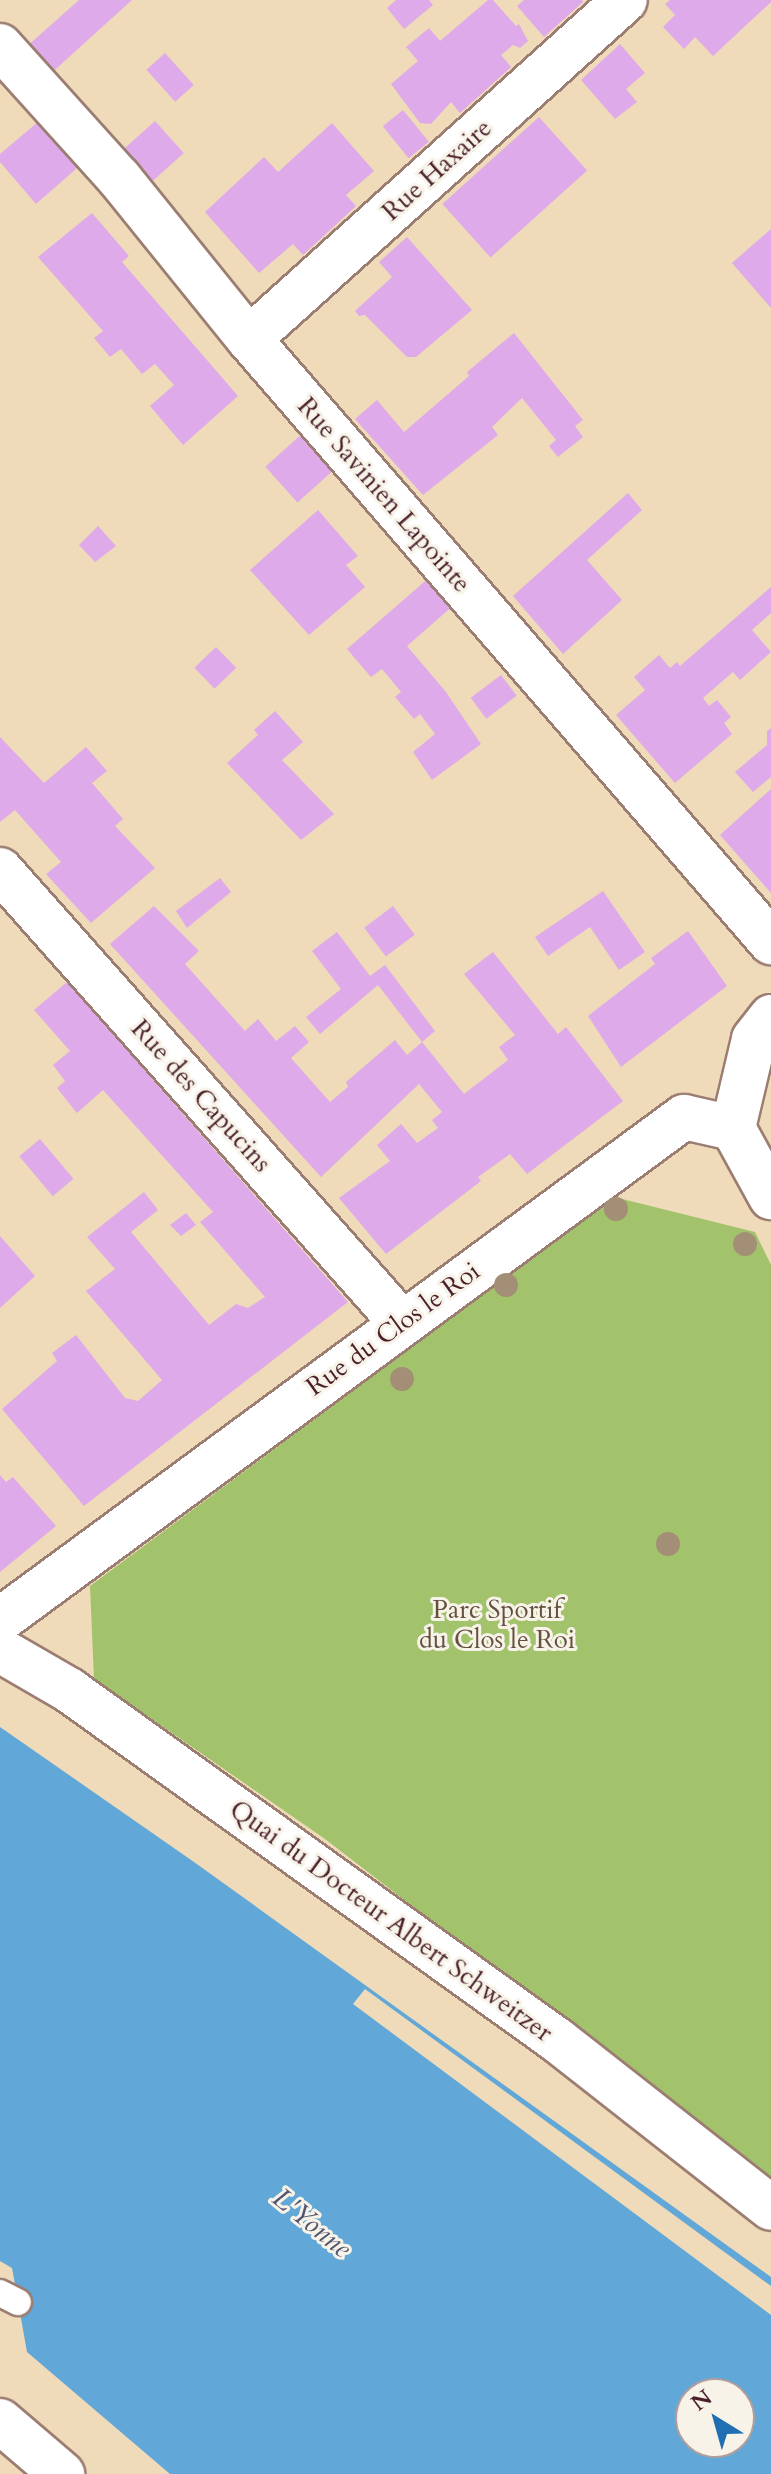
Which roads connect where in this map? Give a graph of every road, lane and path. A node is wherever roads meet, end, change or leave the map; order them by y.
1 (625, 0) edge
2 (0, 46) edge
3 (249, 339) junction
4 (0, 870) edge
5 (771, 942) edge
6 (771, 1017) edge
7 (733, 1128) junction
8 (771, 1197) edge
9 (401, 1322) junction
10 (0, 1620) edge
11 (0, 1650) edge
12 (771, 2208) edge
13 (0, 2421) edge
14 (62, 2474) edge

1 - 3 street, Rue Haxaire
2 - 3 street, Rue Savinien Lapointe
3 - 5 street, Rue Savinien Lapointe
4 - 9 street, Rue des Capucins
6 - 7 street
7 - 8 street
7 - 9 street, Rue du Clos le Roi
9 - 10 street, Rue du Clos le Roi
11 - 12 street, Quai du Docteur Albert Schweitzer
13 - 14 street

